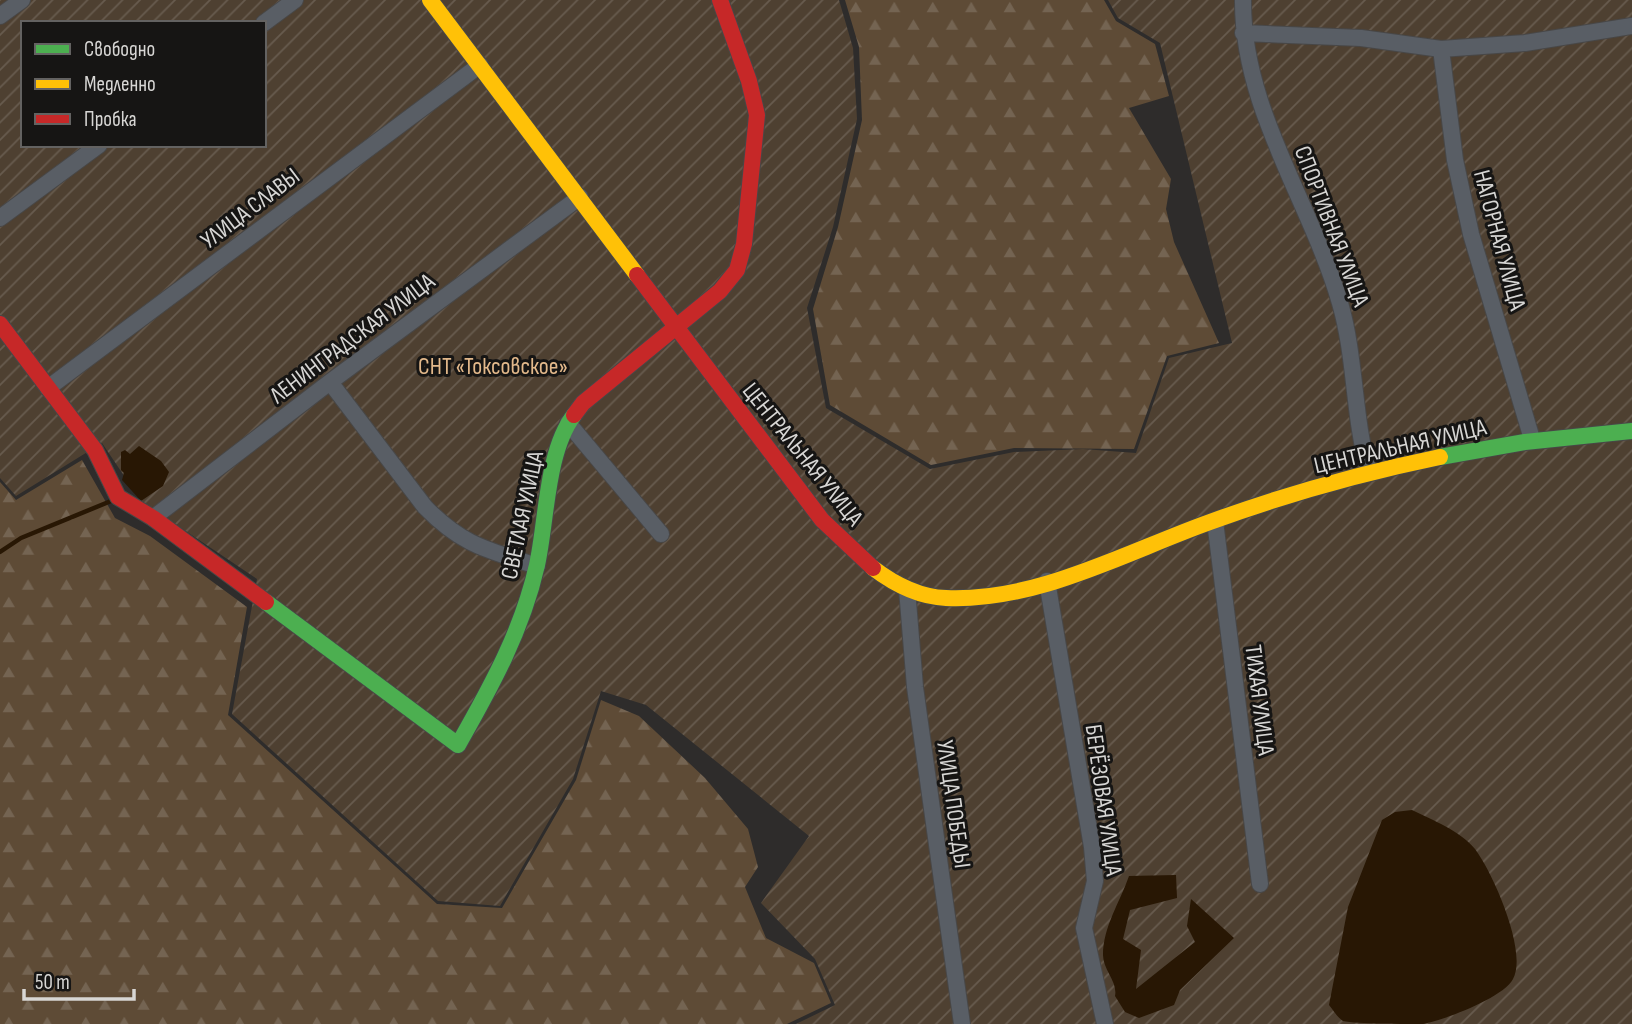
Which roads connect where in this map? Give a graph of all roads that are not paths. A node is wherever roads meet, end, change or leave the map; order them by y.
1 (22, 0) edge
2 (295, 0) edge
3 (430, 0) edge
4 (720, 0) edge
5 (1243, 0) edge
6 (0, 16) edge
7 (266, 22) edge
8 (1632, 26) edge
9 (1243, 33) junction
10 (1441, 48) junction
11 (480, 65) junction
12 (96, 147) edge
13 (580, 197) junction
14 (0, 219) edge
15 (0, 324) edge
16 (677, 329) junction
17 (330, 382) junction
18 (48, 388) junction
19 (568, 423) junction
20 (1632, 431) edge
21 (1532, 439) junction
22 (1369, 472) junction
23 (153, 517) junction
24 (1215, 521) junction
25 (661, 534) dead end
26 (537, 566) junction
27 (1047, 581) junction
28 (907, 589) junction
29 (1260, 884) dead end
30 (962, 1024) edge
31 (1105, 1024) edge

1 - 6 street
2 - 7 street
3 - 11 street, ЦЕНТРАЛЬНАЯ УЛИЦА
4 - 16 street, СВЕТЛАЯ УЛИЦА
5 - 9 street, СПОРТИВНАЯ УЛИЦА
8 - 10 street
9 - 10 street
9 - 22 street, СПОРТИВНАЯ УЛИЦА
10 - 21 street, НАГОРНАЯ УЛИЦА
11 - 13 street, ЦЕНТРАЛЬНАЯ УЛИЦА
11 - 18 street, УЛИЦА СЛАВЫ
12 - 14 street
13 - 16 street, ЦЕНТРАЛЬНАЯ УЛИЦА
13 - 17 street, ЛЕНИНГРАДСКАЯ УЛИЦА
15 - 18 street
16 - 19 street, СВЕТЛАЯ УЛИЦА
16 - 28 street, ЦЕНТРАЛЬНАЯ УЛИЦА
17 - 23 street, ЛЕНИНГРАДСКАЯ УЛИЦА
17 - 26 street
18 - 23 street
19 - 25 street
19 - 26 street, СВЕТЛАЯ УЛИЦА
20 - 21 street, ЦЕНТРАЛЬНАЯ УЛИЦА
21 - 22 street, ЦЕНТРАЛЬНАЯ УЛИЦА
22 - 24 street, ЦЕНТРАЛЬНАЯ УЛИЦА
23 - 26 street, СВЕТЛАЯ УЛИЦА
24 - 27 street, ЦЕНТРАЛЬНАЯ УЛИЦА
24 - 29 street, ТИХАЯ УЛИЦА
27 - 28 street, ЦЕНТРАЛЬНАЯ УЛИЦА
27 - 31 street, БЕРЁЗОВАЯ УЛИЦА
28 - 30 street, УЛИЦА ПОБЕДЫ

